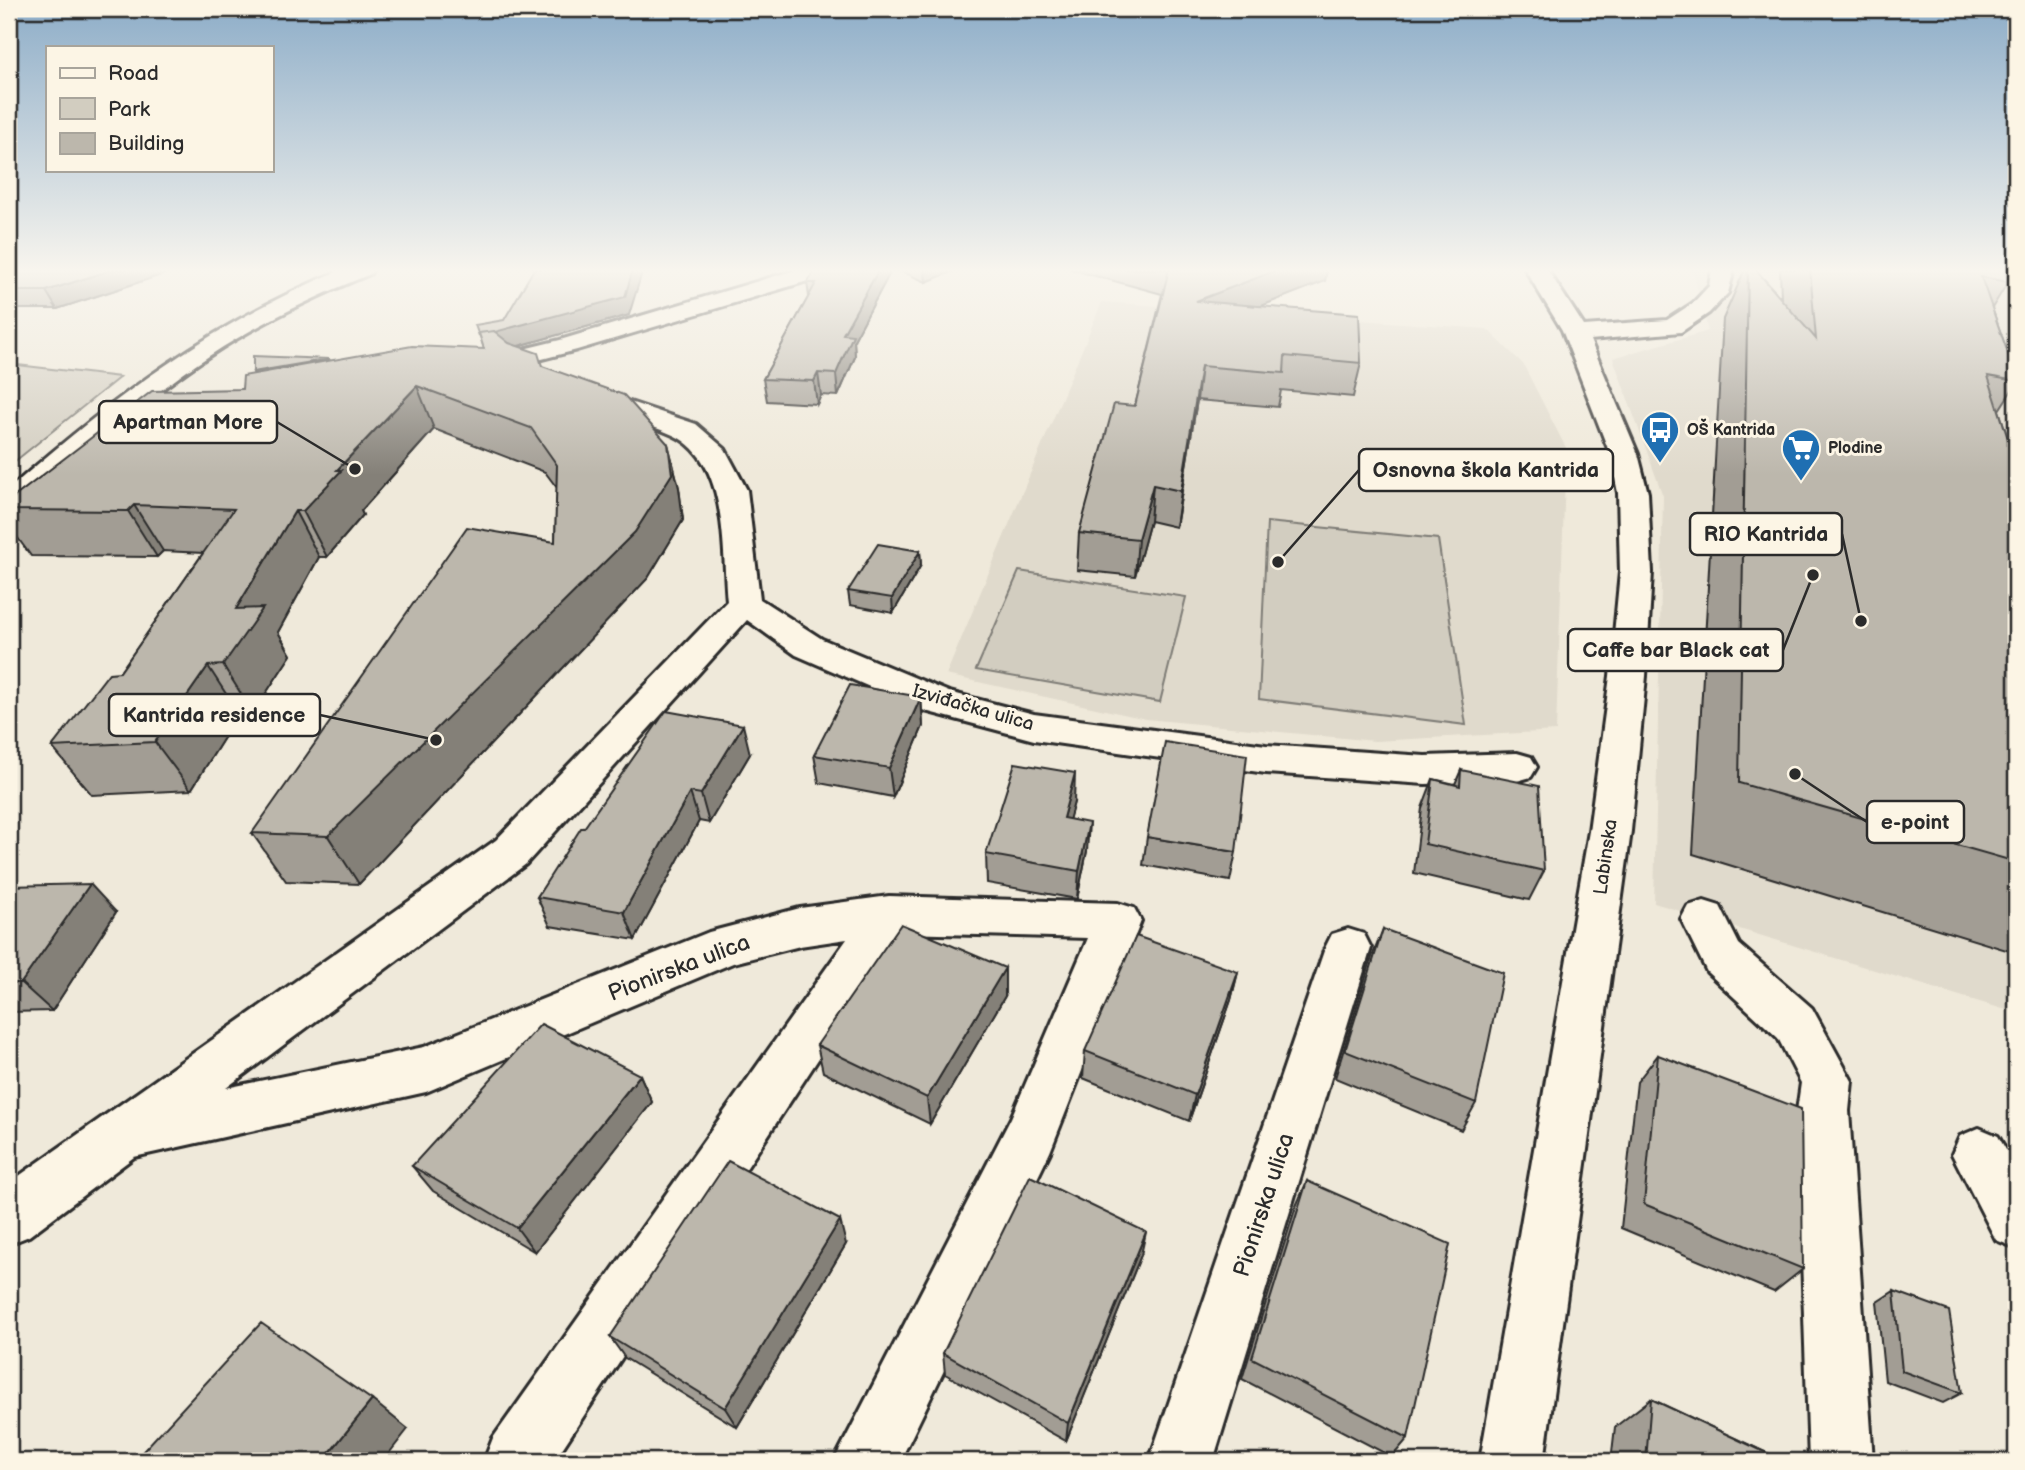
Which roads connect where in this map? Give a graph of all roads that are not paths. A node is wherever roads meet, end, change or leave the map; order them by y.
1 (224, 338) edge
2 (589, 338) edge
3 (1577, 338) edge
4 (513, 360) junction
5 (460, 371) edge
6 (54, 467) junction
7 (89, 467) edge
8 (9, 505) edge
9 (744, 603) junction
10 (1517, 767) dead end
11 (888, 914) junction
12 (1704, 919) dead end
13 (1348, 948) dead end
14 (120, 1135) junction
15 (1979, 1154) dead end
16 (9, 1216) edge
17 (2016, 1220) edge
18 (516, 1461) edge
19 (866, 1461) edge
20 (1181, 1461) edge
21 (1512, 1461) edge
22 (1841, 1461) edge

1 - 6 street
2 - 4 street
3 - 21 street, Labinska
4 - 5 street
4 - 9 street
6 - 7 street
6 - 8 street
9 - 10 street, Izviđačka ulica
9 - 14 street, Pionirska ulica
11 - 14 street, Pionirska ulica
11 - 18 street
11 - 19 street, Pionirska ulica
12 - 22 street
13 - 20 street, Pionirska ulica
14 - 16 street, Pionirska ulica
15 - 17 street

